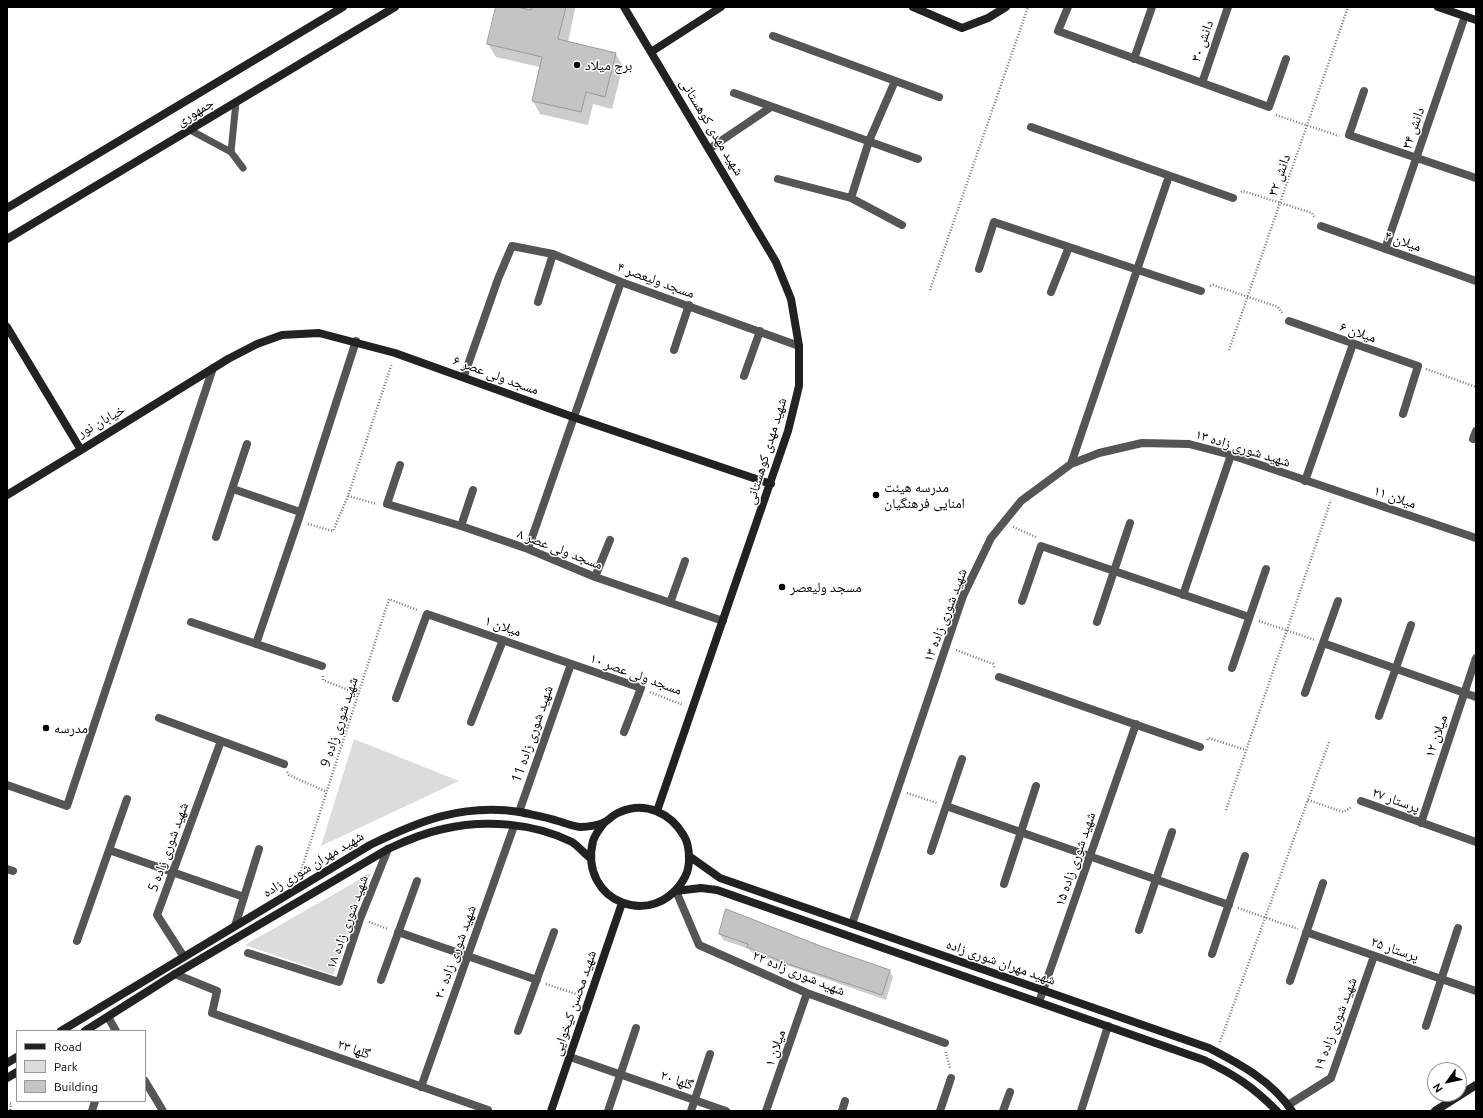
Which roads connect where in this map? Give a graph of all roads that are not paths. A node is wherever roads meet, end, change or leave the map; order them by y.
1 (343, 7) edge
2 (395, 7) edge
3 (624, 7) edge
4 (721, 7) edge
5 (913, 7) edge
6 (1006, 7) edge
7 (1068, 7) edge
8 (1152, 7) edge
9 (1228, 7) edge
10 (1438, 7) edge
11 (1466, 16) junction
12 (1476, 20) edge
13 (773, 36) dead end
14 (651, 52) junction
15 (1134, 58) junction
16 (1286, 59) dead end
17 (896, 81) junction
18 (1202, 83) junction
19 (1364, 91) dead end
20 (734, 92) dead end
21 (939, 97) dead end
22 (236, 102) junction
23 (771, 107) junction
24 (1031, 128) dead end
25 (190, 130) junction
26 (870, 141) junction
27 (709, 149) junction
28 (232, 152) junction
29 (1417, 158) junction
30 (918, 159) dead end
31 (243, 168) dead end
32 (1169, 176) junction
33 (1476, 178) edge
34 (778, 179) dead end
35 (851, 198) junction
36 (1233, 198) road end
37 (7, 208) edge
38 (902, 225) dead end
39 (1321, 226) road end
40 (7, 239) edge
41 (1069, 247) junction
42 (1385, 249) junction
43 (553, 254) junction
44 (979, 269) dead end
45 (1137, 270) junction
46 (1476, 281) edge
47 (621, 282) junction
48 (1201, 291) road end
49 (1051, 292) dead end
50 (538, 302) dead end
51 (689, 305) junction
52 (1288, 321) road end
53 (7, 327) edge
54 (760, 331) junction
55 (356, 341) junction
56 (1353, 344) junction
57 (799, 346) junction
58 (674, 350) dead end
59 (213, 368) junction
60 (464, 376) junction
61 (744, 376) dead end
62 (1403, 414) dead end
63 (573, 417) junction
64 (248, 444) dead end
65 (81, 450) junction
66 (1230, 455) junction
67 (1071, 464) junction
68 (400, 465) dead end
69 (1305, 481) junction
70 (771, 484) junction
71 (233, 489) junction
72 (473, 490) dead end
73 (7, 496) edge
74 (300, 512) junction
75 (1130, 523) dead end
76 (461, 526) junction
77 (216, 537) dead end
78 (1476, 538) edge
79 (610, 540) dead end
80 (528, 549) junction
81 (685, 561) dead end
82 (1266, 569) dead end
83 (1114, 571) junction
84 (595, 576) junction
85 (1182, 594) junction
86 (1022, 601) dead end
87 (1338, 601) dead end
88 (670, 602) junction
89 (1249, 618) junction
90 (723, 621) junction
91 (191, 622) dead end
92 (1097, 622) dead end
93 (1411, 625) dead end
94 (502, 640) junction
95 (1323, 643) junction
96 (256, 644) junction
97 (1476, 658) edge
98 (571, 664) junction
99 (322, 666) road end
100 (1232, 668) dead end
101 (1396, 668) junction
102 (999, 677) road end
103 (1305, 693) dead end
104 (1464, 693) junction
105 (1476, 697) edge
106 (396, 698) dead end
107 (1379, 716) dead end
108 (159, 718) dead end
109 (471, 722) dead end
110 (1136, 724) junction
111 (624, 732) dead end
112 (222, 741) junction
113 (1200, 747) road end
114 (962, 759) dead end
115 (284, 764) road end
116 (7, 785) edge
117 (1036, 786) dead end
118 (127, 799) dead end
119 (1361, 801) road end
120 (946, 806) junction
121 (657, 811) junction
122 (519, 812) junction
123 (604, 823) junction
124 (1421, 823) junction
125 (514, 826) junction
126 (1172, 832) dead end
127 (1021, 833) junction
128 (1476, 842) edge
129 (259, 849) dead end
130 (388, 849) junction
131 (109, 850) junction
132 (931, 851) dead end
133 (689, 856) junction
134 (1245, 856) dead end
135 (1090, 857) junction
136 (590, 858) junction
137 (173, 872) junction
138 (1156, 880) junction
139 (416, 881) dead end
140 (1322, 882) dead end
141 (1004, 884) dead end
142 (676, 891) junction
143 (244, 897) junction
144 (622, 903) junction
145 (1228, 905) junction
146 (852, 924) junction
147 (235, 926) junction
148 (1458, 928) dead end
149 (1139, 930) dead end
150 (398, 932) junction
151 (554, 932) dead end
152 (1306, 932) junction
153 (848, 936) junction
154 (77, 941) dead end
155 (248, 953) dead end
156 (1212, 954) dead end
157 (467, 956) junction
158 (1374, 956) junction
159 (184, 957) junction
160 (176, 974) junction
161 (1441, 979) junction
162 (380, 980) dead end
163 (536, 980) junction
164 (1290, 981) dead end
165 (1043, 990) junction
166 (1476, 991) edge
167 (807, 992) junction
168 (1039, 1002) junction
169 (108, 1017) junction
170 (1108, 1026) junction
171 (1426, 1026) dead end
172 (636, 1028) dead end
173 (63, 1030) edge
174 (87, 1030) edge
175 (115, 1030) edge
176 (518, 1031) dead end
177 (944, 1043) road end
178 (710, 1054) dead end
179 (570, 1057) junction
180 (16, 1058) edge
181 (7, 1064) edge
182 (16, 1073) edge
183 (620, 1074) junction
184 (7, 1078) edge
185 (951, 1078) road end
186 (146, 1083) edge
187 (1476, 1086) edge
188 (421, 1087) junction
189 (1010, 1092) dead end
190 (695, 1100) junction
191 (846, 1101) dead end
192 (1290, 1108) edge
193 (488, 1110) edge
194 (163, 1111) edge
195 (551, 1111) edge
196 (608, 1111) edge
197 (691, 1111) edge
198 (726, 1111) edge
199 (766, 1111) edge
200 (842, 1111) edge
201 (940, 1111) edge
202 (1003, 1111) edge
203 (1081, 1111) edge
204 (1277, 1111) edge
205 (1435, 1111) edge

1 - 37 street, جمهوری
2 - 22 street, جمهوری
3 - 14 street, شهید مهدی کوهستانی
4 - 14 street
5 - 6 street
7 - 15 street
8 - 15 street
9 - 18 street, دانش ۳۰
10 - 11 street
11 - 12 street
11 - 29 street, دانش ۳۴
13 - 17 street
14 - 27 street, شهید مهدی کوهستانی
15 - 18 street
16 - 18 street
17 - 21 street
17 - 26 street
19 - 29 street
20 - 23 street
22 - 25 street, جمهوری
22 - 28 lane
23 - 26 street
23 - 27 street
24 - 32 street
25 - 28 lane
25 - 40 street, جمهوری
26 - 30 street
26 - 35 street
27 - 57 street, شهید مهدی کوهستانی
28 - 31 lane
29 - 33 street
29 - 42 street, دانش ۳۴
32 - 36 street
32 - 45 street
34 - 35 street
35 - 38 street
39 - 42 street, میلان ۴
41 - 44 street
41 - 45 street
41 - 49 street
42 - 46 street, میلان ۴
43 - 47 street, مسجد ولیعصر ۴
43 - 50 street
43 - 60 street, مسجد ولیعصر ۴
45 - 48 street
45 - 67 street
47 - 51 street, مسجد ولیعصر ۴
47 - 63 street
51 - 54 street, مسجد ولیعصر ۴
51 - 58 street
52 - 56 street, میلان ۶
53 - 65 street, خیابان نور
54 - 57 street, مسجد ولیعصر ۴
54 - 61 street
55 - 59 street, مسجد ولی عصر ۶
55 - 60 street, مسجد ولی عصر ۶
55 - 74 street
56 - 62 street, میلان ۶
56 - 69 street
57 - 70 street, شهید مهدی کوهستانی
59 - 65 street, خیابان نور
59 - 116 street
60 - 63 street, مسجد ولی عصر ۶
63 - 70 street, مسجد ولی عصر ۶
63 - 80 street
64 - 71 street
65 - 73 street
66 - 67 street, شهید شوری زاده ۱۳
66 - 69 street, شهید شوری زاده ۱۳
66 - 85 street
67 - 146 street, شهید شوری زاده ۱۳
68 - 76 street, مسجد ولی عصر ۸
69 - 78 street, میلان ۱۱
70 - 90 street, شهید مهدی کوهستانی
71 - 74 street
71 - 77 street
72 - 76 street
74 - 96 street
75 - 83 street
76 - 80 street, مسجد ولی عصر ۸
79 - 84 street
80 - 84 street, مسجد ولی عصر ۸
81 - 88 street
82 - 89 street
83 - 85 street
83 - 86 street
83 - 92 street
84 - 88 street, مسجد ولی عصر ۸
85 - 89 street
87 - 95 street
88 - 90 street, مسجد ولی عصر ۸
89 - 100 street
90 - 121 street, شهید مهدی کوهستانی
91 - 96 street
93 - 101 street
94 - 98 street, میلان ۱
94 - 106 street, میلان ۱
94 - 109 street
95 - 101 street
95 - 103 street
96 - 99 street
97 - 104 street, میلان ۱۲
98 - 111 street, مسجد ولی عصر ۱۰
98 - 122 street, شهید شوری زاده 11
101 - 104 street
101 - 107 street
102 - 110 street
104 - 105 street
104 - 124 street, میلان ۱۲
108 - 112 street
110 - 113 street
110 - 135 street, شهید شوری زاده ۱۵
112 - 115 street
112 - 137 street, شهید شوری زاده 5
114 - 120 street
117 - 127 street
118 - 131 street
119 - 124 street, پرستار ۲۷
120 - 127 street
120 - 132 street
121 - 123 street
121 - 133 street
122 - 123 street, شهید مهران شوری زاده
122 - 147 street, شهید مهران شوری زاده
123 - 136 street
124 - 128 street, پرستار ۲۷
125 - 130 street, شهید مهران شوری زاده
125 - 136 street, شهید مهران شوری زاده
125 - 157 street, شهید شوری زاده ۲۰
126 - 138 street
127 - 135 street
127 - 141 street
129 - 143 street
130 - 155 street, شهید شوری زاده ۱۸
130 - 160 street, شهید مهران شوری زاده
131 - 137 street
131 - 154 street
133 - 142 street
133 - 146 street, شهید مهران شوری زاده
134 - 145 street
135 - 138 street
135 - 165 street, شهید شوری زاده ۱۵
136 - 144 street
137 - 143 street
137 - 159 street, شهید شوری زاده 5
138 - 145 street
138 - 149 street
139 - 150 street
140 - 152 street
142 - 144 street
142 - 153 street, شهید مهران شوری زاده
142 - 167 street, شهید شوری زاده ۲۲
143 - 147 street
144 - 179 street, شهید محسن کیخوایی
145 - 156 street
146 - 153 street
146 - 165 street, شهید مهران شوری زاده
147 - 159 street, شهید مهران شوری زاده
148 - 161 street
150 - 157 street
150 - 162 street
151 - 163 street
152 - 158 street, پرستار ۲۵
152 - 164 street
153 - 168 street, شهید مهران شوری زاده
157 - 163 street
157 - 188 street, شهید شوری زاده ۲۰
158 - 161 street, پرستار ۲۵
158 - 192 street, شهید شوری زاده ۱۹
159 - 173 street, شهید مهران شوری زاده
160 - 169 street, شهید مهران شوری زاده
160 - 188 street, گلها ۲۳
161 - 166 street, پرستار ۲۵
161 - 171 street
163 - 176 street
165 - 168 street, شهید شوری زاده ۱۵
165 - 192 street, شهید مهران شوری زاده
167 - 177 street, شهید شوری زاده ۲۲
167 - 199 street, میلان ۱
168 - 170 street, شهید مهران شوری زاده
169 - 174 street, شهید مهران شوری زاده
169 - 175 street
170 - 203 street
170 - 204 street, شهید مهران شوری زاده
172 - 183 street
178 - 190 street
179 - 183 street, گلها ۲۰
179 - 195 street, شهید محسن کیخوایی
180 - 181 street
182 - 184 street
183 - 190 street, گلها ۲۰
183 - 196 street
185 - 201 street
186 - 194 street
187 - 205 street
188 - 193 street, گلها ۲۳
189 - 202 street
190 - 197 street
190 - 198 street, گلها ۲۰
191 - 200 street

